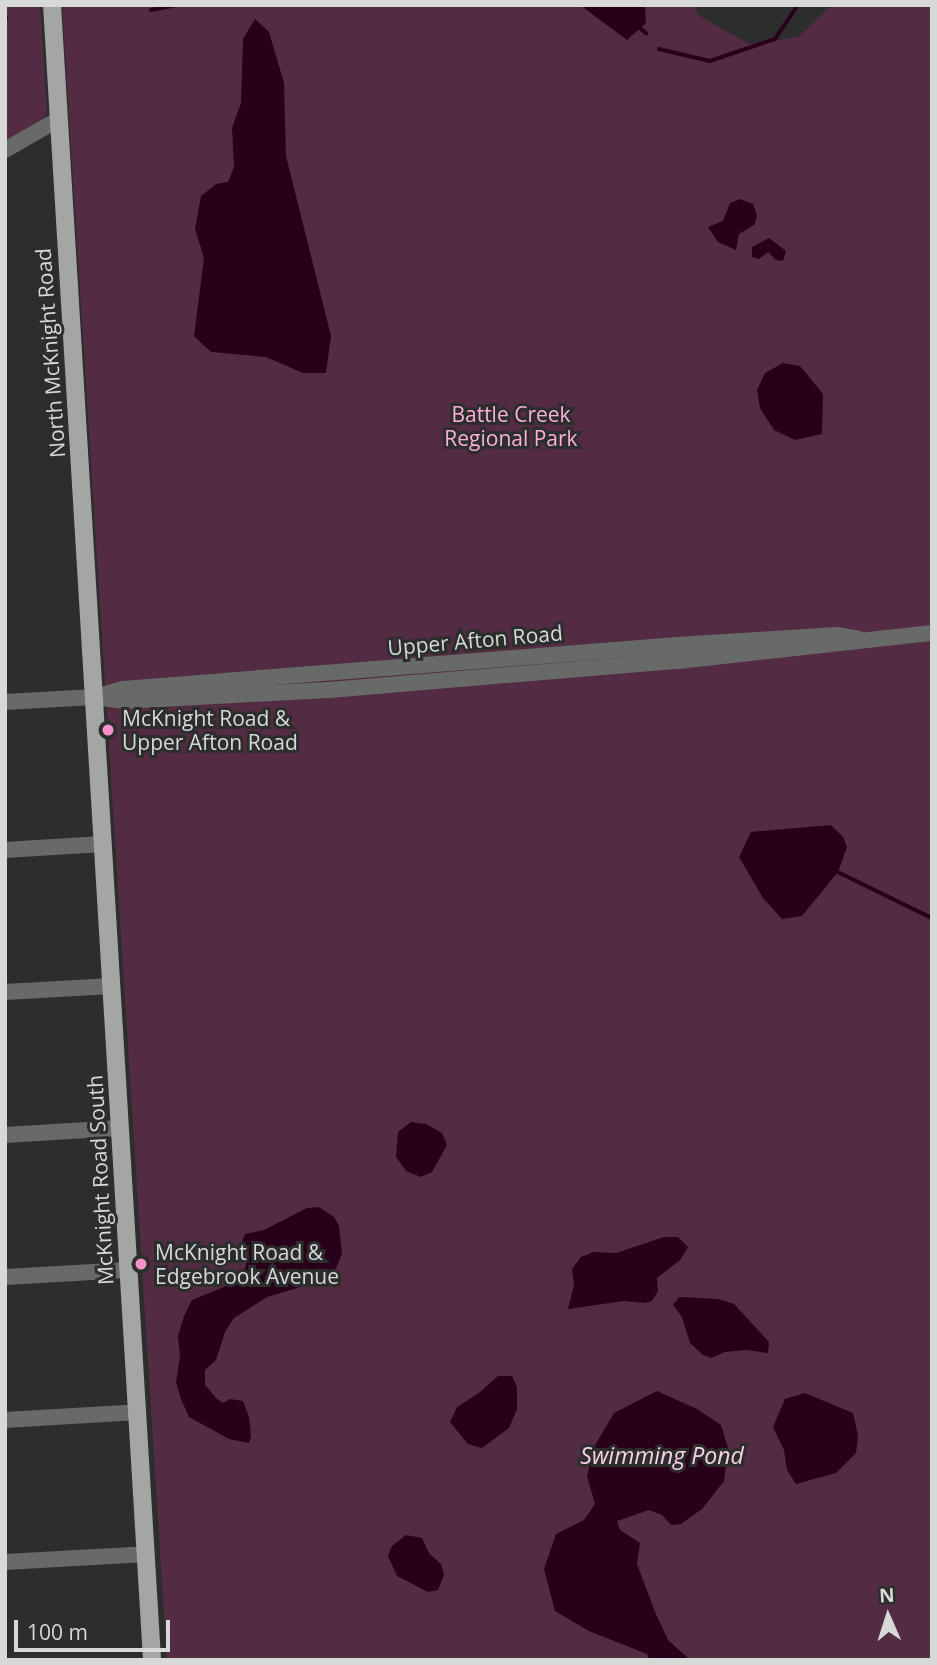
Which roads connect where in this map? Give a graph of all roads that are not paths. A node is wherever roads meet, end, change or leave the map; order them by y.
1 (52, 5) edge
2 (59, 119) junction
3 (5, 150) edge
4 (932, 633) edge
5 (95, 697) junction
6 (5, 702) edge
7 (103, 844) junction
8 (5, 850) edge
9 (112, 986) junction
10 (5, 992) edge
11 (120, 1128) junction
12 (5, 1135) edge
13 (128, 1270) junction
14 (5, 1277) edge
15 (138, 1412) junction
16 (5, 1420) edge
17 (146, 1555) junction
18 (5, 1562) edge
19 (152, 1660) edge

1 - 2 main road, North McKnight Road
2 - 3 street
2 - 5 main road, North McKnight Road
4 - 5 street, Upper Afton Road
5 - 6 street, Upper Afton Road
5 - 7 main road, McKnight Road South
7 - 8 street
7 - 9 main road, McKnight Road South
9 - 10 street
9 - 11 main road, McKnight Road South
11 - 12 street
11 - 13 main road, McKnight Road South
13 - 14 street
13 - 15 main road, McKnight Road South
15 - 16 street
15 - 17 main road, McKnight Road South
17 - 18 street
17 - 19 main road, McKnight Road South

